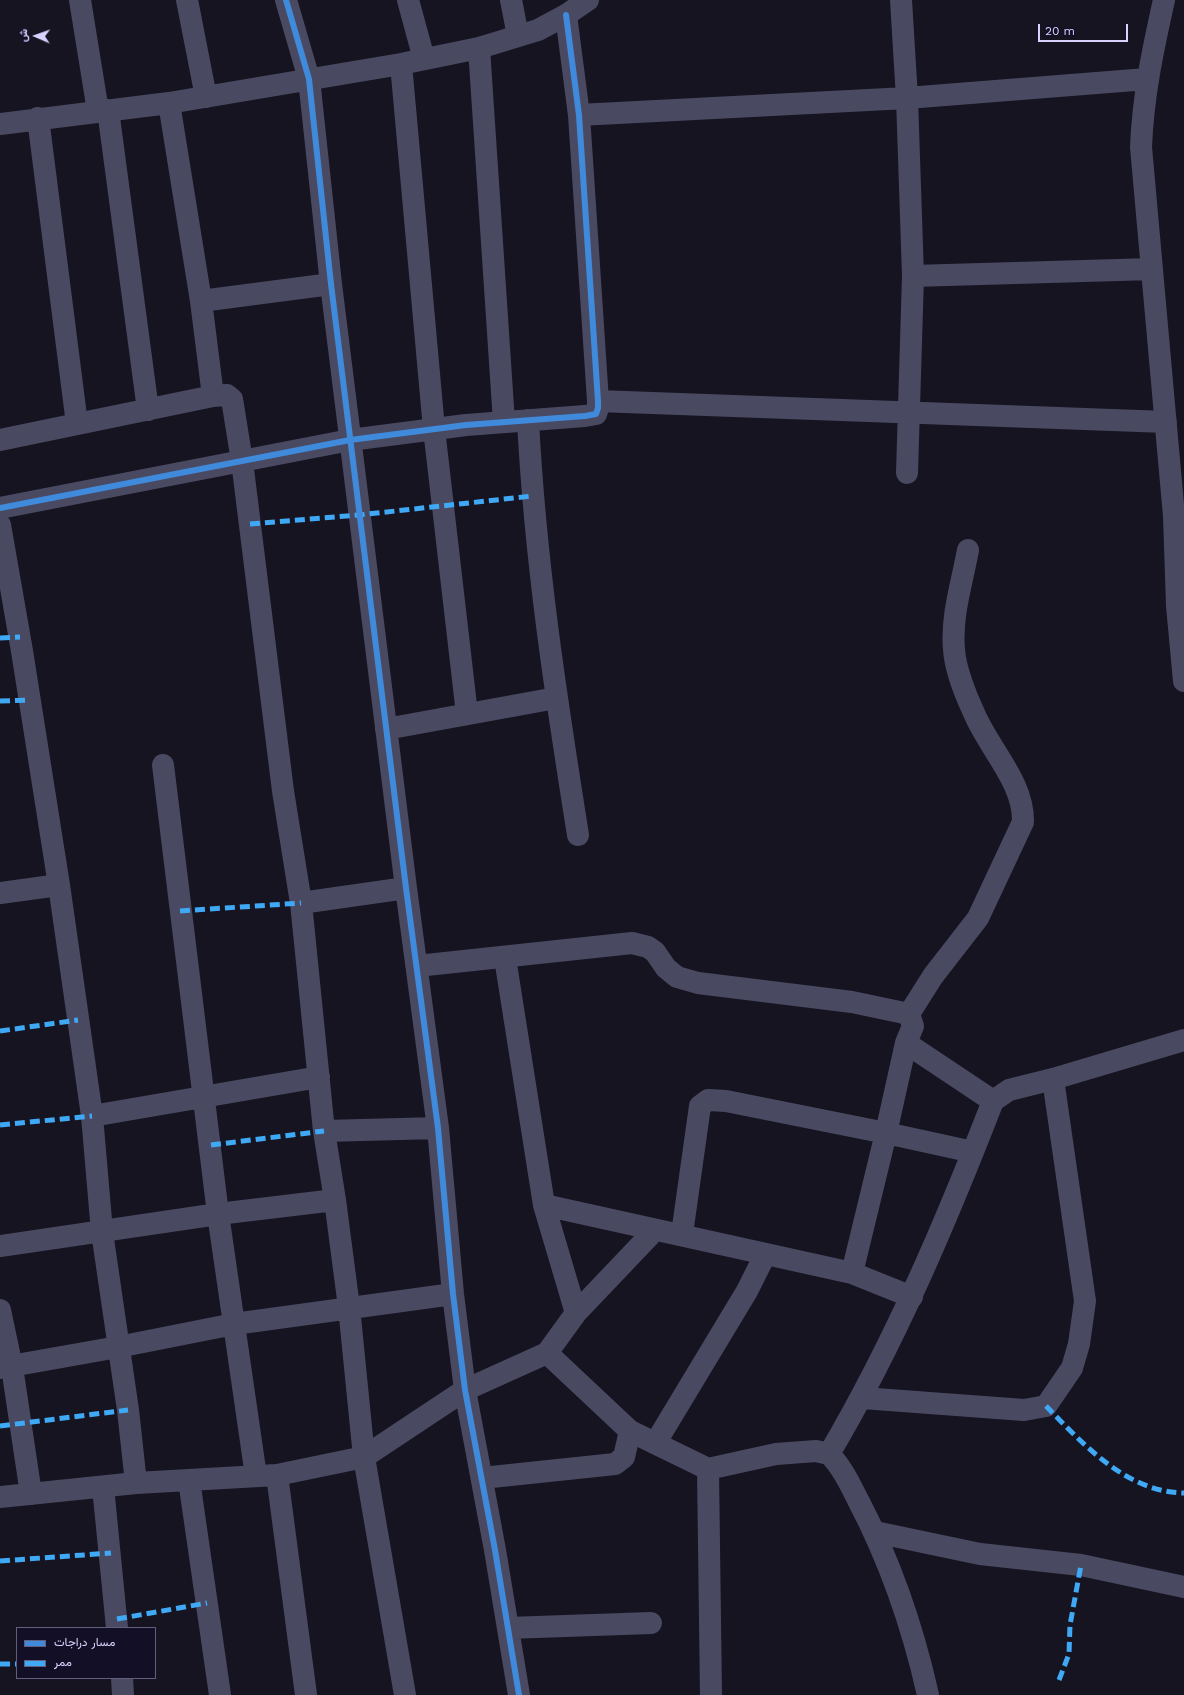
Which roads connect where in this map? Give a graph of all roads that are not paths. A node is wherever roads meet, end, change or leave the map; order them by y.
1 (80, 0) edge
2 (187, 0) edge
3 (286, 0) edge
4 (408, 0) edge
5 (511, 0) edge
6 (588, 0) edge
7 (901, 0) edge
8 (1164, 0) edge
9 (566, 15) junction
10 (518, 36) junction
11 (478, 48) junction
12 (424, 59) junction
13 (401, 64) junction
14 (309, 79) junction
15 (1147, 79) junction
16 (206, 97) junction
17 (907, 98) junction
18 (169, 103) junction
19 (103, 110) junction
20 (579, 116) junction
21 (38, 118) junction
22 (0, 124) edge
23 (1152, 269) junction
24 (913, 276) junction
25 (330, 284) junction
26 (201, 301) junction
27 (213, 396) junction
28 (598, 401) junction
29 (148, 410) junction
30 (909, 413) junction
31 (528, 420) junction
32 (504, 422) junction
33 (1166, 422) junction
34 (76, 424) junction
35 (434, 429) junction
36 (0, 440) edge
37 (350, 440) junction
38 (242, 461) junction
39 (907, 473) dead end
40 (0, 508) edge
41 (0, 525) edge
42 (968, 550) dead end
43 (1184, 681) edge
44 (556, 698) junction
45 (467, 714) junction
46 (386, 729) junction
47 (163, 765) dead end
48 (578, 835) dead end
49 (59, 886) junction
50 (406, 888) junction
51 (0, 894) edge
52 (301, 903) junction
53 (505, 958) junction
54 (416, 966) junction
55 (909, 1014) junction
56 (1184, 1040) edge
57 (906, 1043) junction
58 (319, 1078) junction
59 (1053, 1080) junction
60 (203, 1098) junction
61 (993, 1101) junction
62 (92, 1116) junction
63 (438, 1128) junction
64 (324, 1131) junction
65 (886, 1132) junction
66 (973, 1152) junction
67 (335, 1200) junction
68 (544, 1205) junction
69 (218, 1214) junction
70 (655, 1230) junction
71 (102, 1232) junction
72 (682, 1234) junction
73 (0, 1246) edge
74 (765, 1254) junction
75 (852, 1273) junction
76 (453, 1294) junction
77 (912, 1297) junction
78 (349, 1307) junction
79 (0, 1310) edge
80 (576, 1313) junction
81 (234, 1324) junction
82 (118, 1347) junction
83 (547, 1354) junction
84 (6, 1367) edge
85 (465, 1390) junction
86 (862, 1398) junction
87 (630, 1431) junction
88 (656, 1442) junction
89 (829, 1454) junction
90 (364, 1457) junction
91 (708, 1470) junction
92 (267, 1476) junction
93 (482, 1478) junction
94 (189, 1480) junction
95 (136, 1483) junction
96 (103, 1486) junction
97 (31, 1494) junction
98 (0, 1497) edge
99 (875, 1532) junction
100 (1184, 1587) edge
101 (651, 1623) dead end
102 (118, 1627) edge
103 (508, 1628) junction
104 (122, 1679) edge
105 (123, 1695) edge
106 (220, 1695) edge
107 (306, 1695) edge
108 (405, 1695) edge
109 (519, 1695) edge
110 (711, 1695) edge
111 (928, 1695) edge

1 - 19 street
2 - 16 street
3 - 14 street
4 - 12 street
5 - 10 street
6 - 9 street
7 - 17 street
8 - 15 street
9 - 10 street
9 - 20 street
10 - 11 street
11 - 12 street
11 - 32 street
12 - 13 street
13 - 14 street
13 - 35 street
14 - 16 street
14 - 25 street
15 - 17 street
15 - 23 street
16 - 18 street
17 - 20 street
17 - 24 street
18 - 19 street
18 - 26 street
19 - 21 street
19 - 29 street
20 - 28 street
21 - 22 street
21 - 34 street
23 - 24 street
23 - 33 street
24 - 30 street
25 - 26 street
25 - 37 street
26 - 27 street
27 - 29 street
27 - 38 street
28 - 30 street
28 - 31 street
29 - 34 street
30 - 33 street
30 - 39 street
31 - 32 street
31 - 44 street
32 - 35 street
33 - 43 street
34 - 36 street
35 - 37 street
35 - 45 street
37 - 38 street
37 - 46 street
38 - 40 street
38 - 52 street
41 - 49 street
42 - 55 street
44 - 45 street
44 - 48 street
45 - 46 street
46 - 50 street
47 - 60 street
49 - 51 street
49 - 62 street
50 - 52 street
50 - 54 street
52 - 58 street
53 - 54 street
53 - 55 street
53 - 68 street
54 - 63 street
55 - 57 street
56 - 59 street
57 - 61 street
57 - 65 street
58 - 60 street
58 - 64 street
59 - 61 street
59 - 86 street
60 - 62 street
60 - 69 street
61 - 66 street
62 - 71 street
63 - 64 street
63 - 76 street
64 - 67 street
65 - 66 street
65 - 72 street
65 - 75 street
66 - 77 street
67 - 69 street
67 - 78 street
68 - 70 street
68 - 80 street
69 - 71 street
69 - 81 street
70 - 72 street
70 - 80 street
71 - 73 street
71 - 82 street
72 - 74 street
74 - 75 street
74 - 88 street
75 - 77 street
76 - 78 street
76 - 85 street
77 - 86 street
78 - 81 street
78 - 90 street
79 - 84 street
80 - 83 street
81 - 82 street
81 - 92 street
82 - 84 street
82 - 95 street
83 - 85 street
83 - 87 street
84 - 97 street
85 - 90 street
85 - 93 street
86 - 89 street
87 - 88 street
87 - 93 street
88 - 91 street
89 - 91 street
89 - 99 street
90 - 92 street
90 - 108 street
91 - 110 street
92 - 94 street
92 - 107 street
93 - 103 street
94 - 95 street
94 - 106 street
95 - 96 street
96 - 97 street
96 - 102 street
97 - 98 street
99 - 100 street
99 - 111 street
101 - 103 street
103 - 109 street
104 - 105 street

